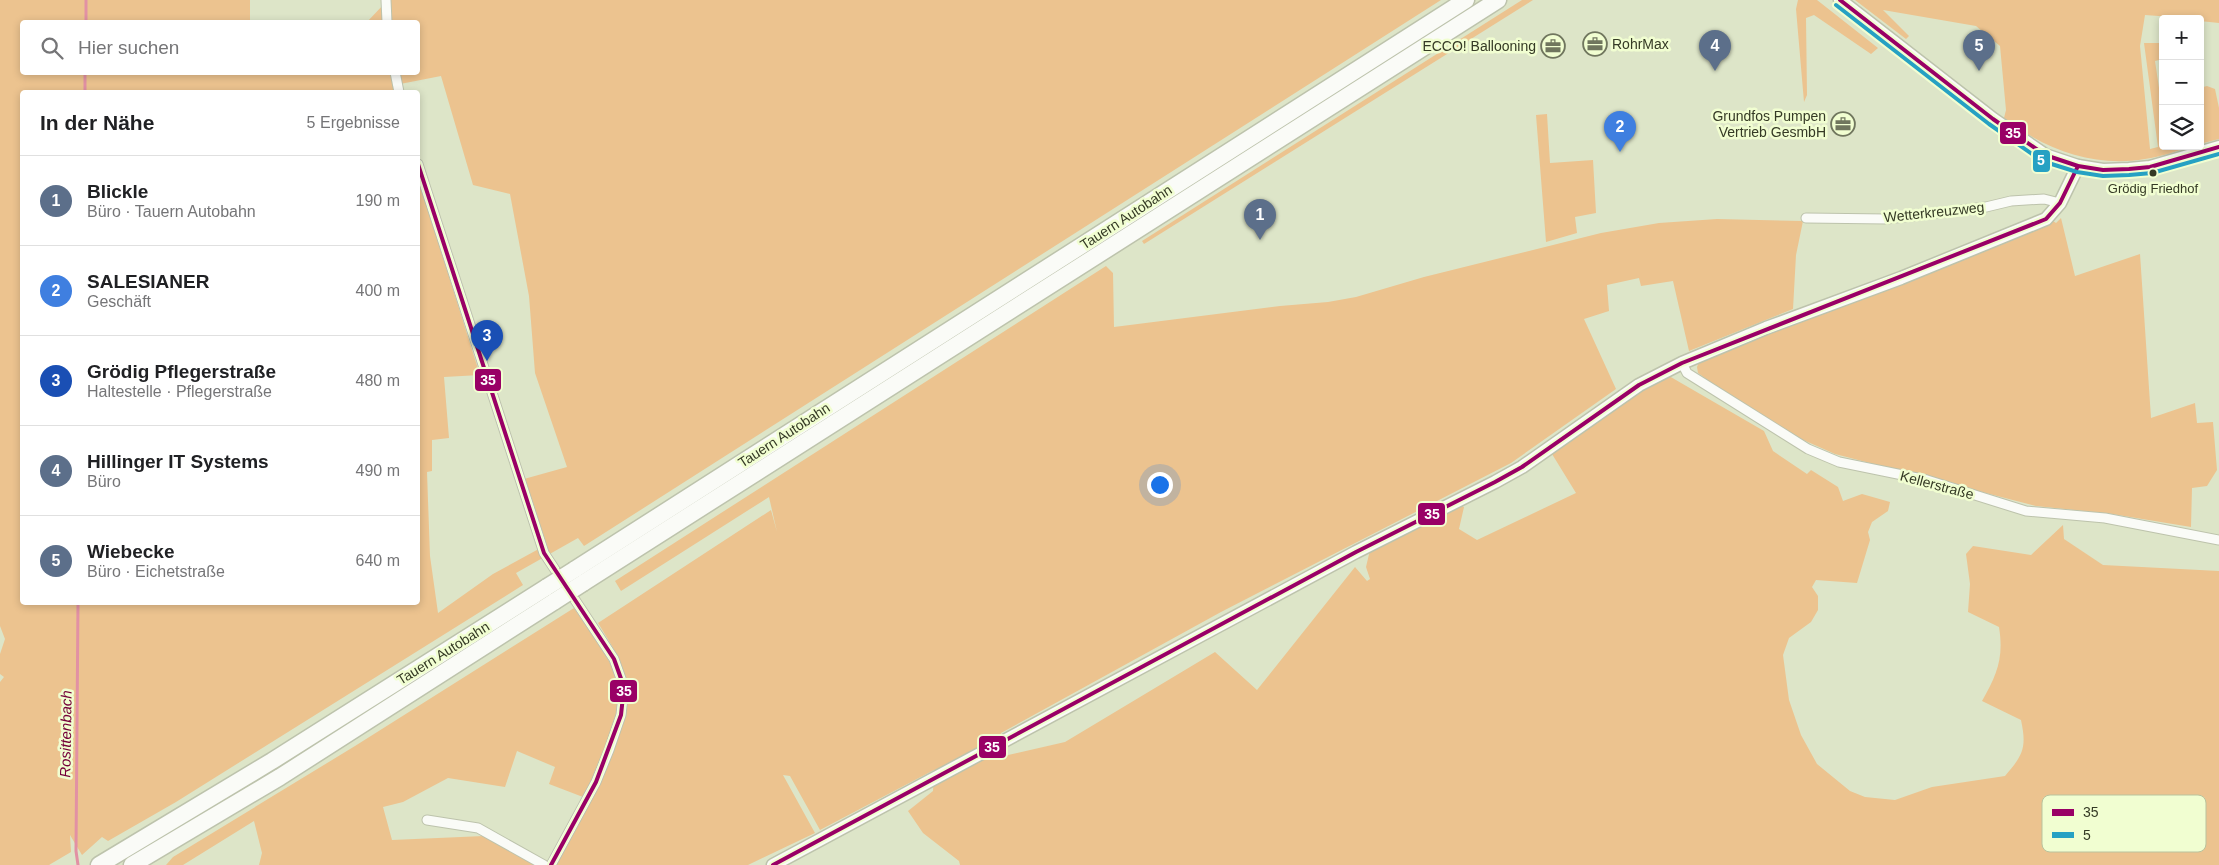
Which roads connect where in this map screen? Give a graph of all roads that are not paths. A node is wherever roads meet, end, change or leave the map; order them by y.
1 (386, 0) edge
2 (1466, 0) edge
3 (1498, 0) edge
4 (1840, 0) edge
5 (387, 20) edge
6 (396, 75) edge
7 (399, 90) edge
8 (2219, 147) edge
9 (2078, 166) junction
10 (420, 170) edge
11 (2060, 203) junction
12 (1806, 218) dead end
13 (1682, 363) junction
14 (2219, 540) edge
15 (578, 576) junction
16 (551, 594) junction
17 (427, 820) dead end
18 (99, 865) edge
19 (132, 865) edge
20 (544, 865) edge
21 (550, 865) edge
22 (774, 865) edge

1 - 5 street
2 - 15 highway, Tauern Autobahn
3 - 15 highway, Tauern Autobahn
4 - 9 street
6 - 7 street
8 - 9 street
9 - 11 street
10 - 21 street
11 - 12 street, Wetterkreuzweg
11 - 13 street
13 - 14 street, Kellerstraße
13 - 22 street
15 - 16 highway, Tauern Autobahn, bridge
16 - 18 highway, Tauern Autobahn
16 - 19 highway, Tauern Autobahn
17 - 20 street

